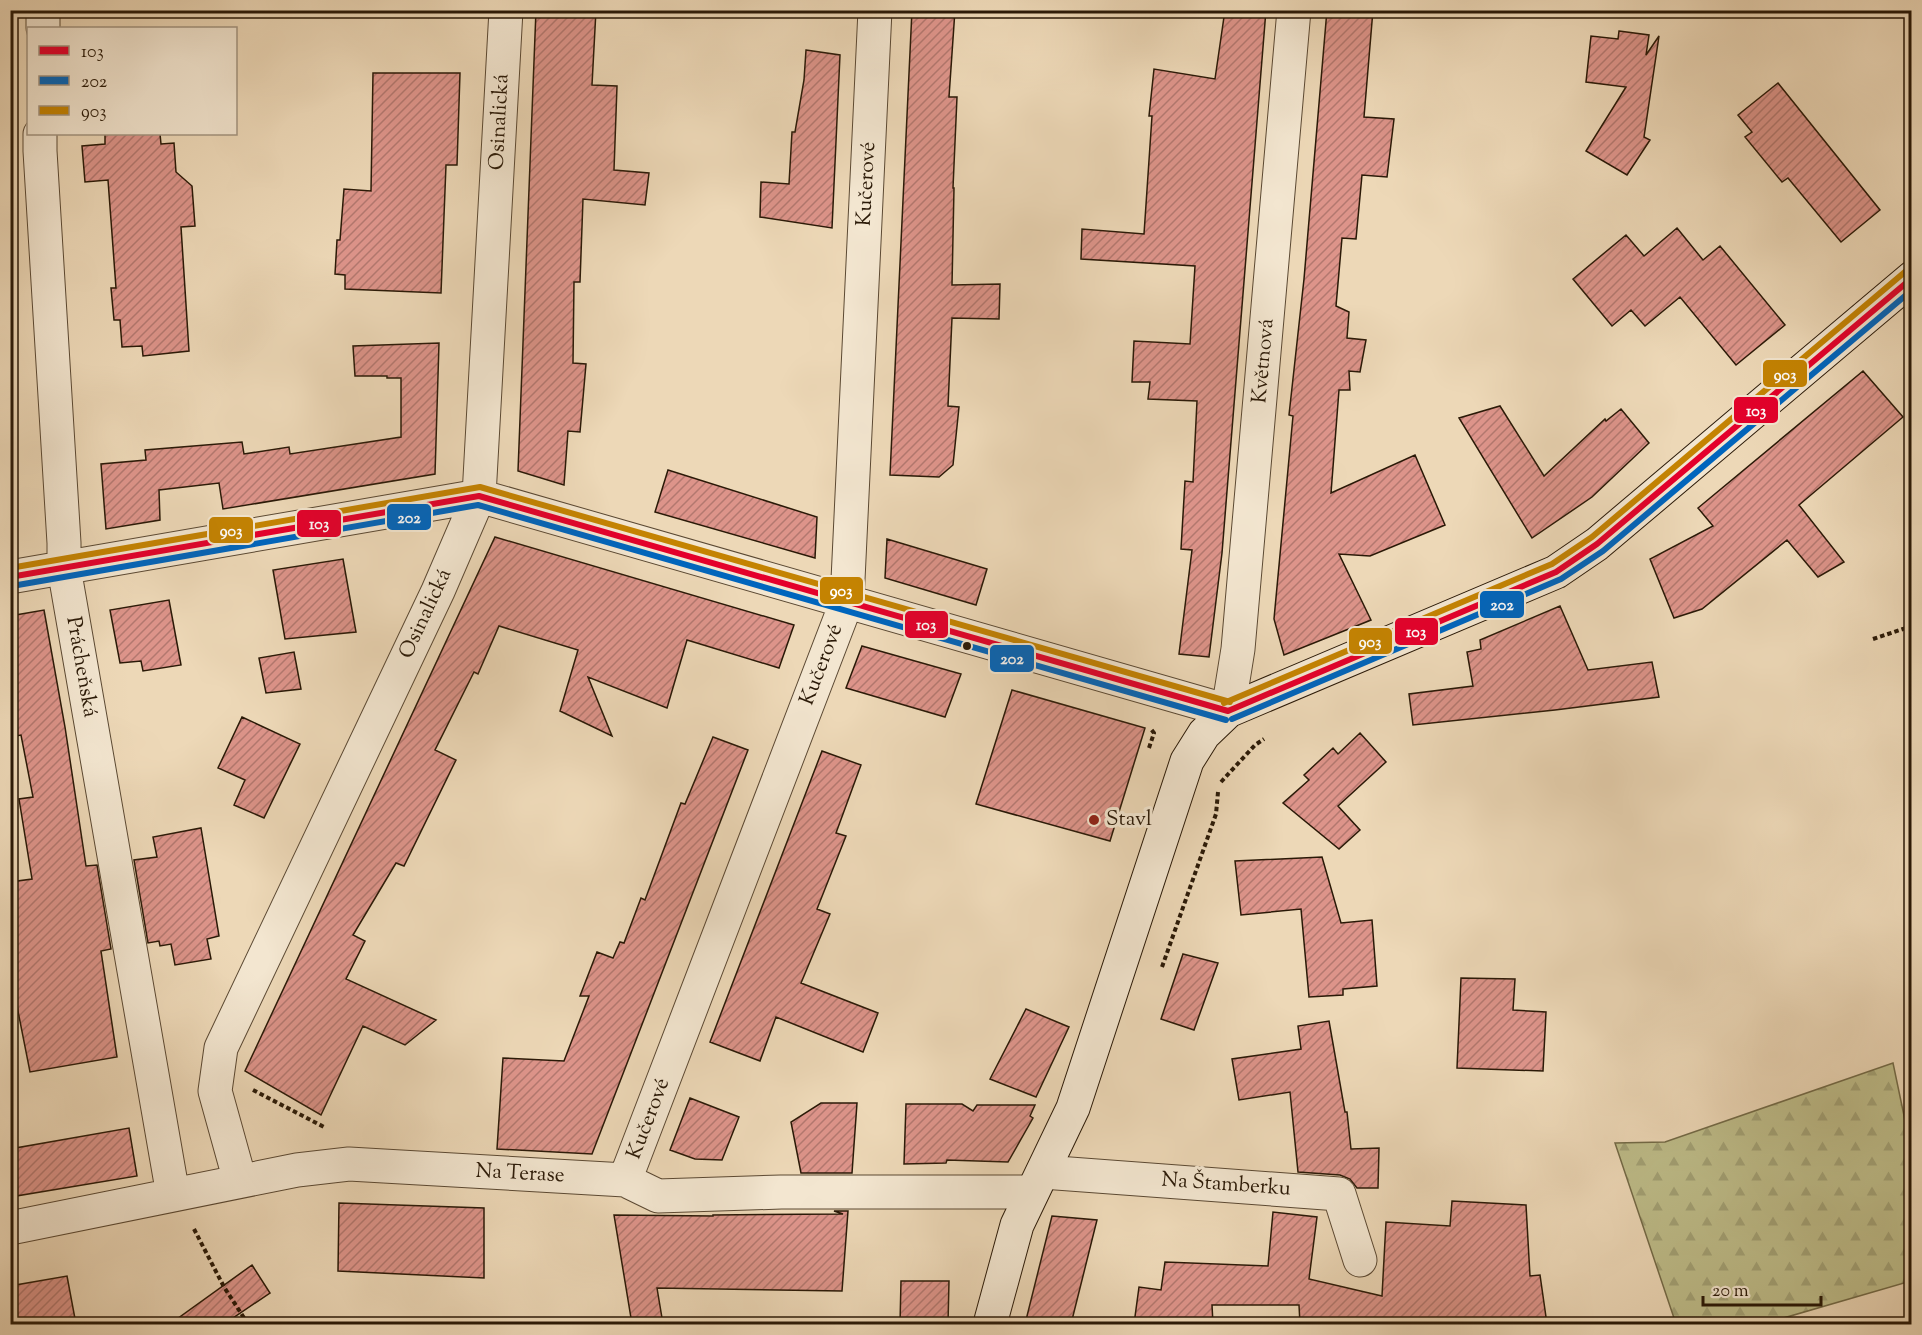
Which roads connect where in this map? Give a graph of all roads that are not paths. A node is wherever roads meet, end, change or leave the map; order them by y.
1 (43, 10) edge
2 (506, 10) edge
3 (875, 10) edge
4 (1294, 10) edge
5 (43, 27) edge
6 (40, 135) edge
7 (1911, 278) edge
8 (479, 496) junction
9 (64, 568) junction
10 (10, 577) edge
11 (847, 601) junction
12 (1228, 711) junction
13 (626, 1180) junction
14 (240, 1181) junction
15 (1038, 1182) junction
16 (173, 1195) junction
17 (10, 1228) edge
18 (1360, 1260) dead end
19 (990, 1324) edge

1 - 5 street
2 - 8 street, Osinalická
3 - 11 street, Kučerové
4 - 12 street, Květnová
6 - 9 street, Prácheňská
7 - 12 street
8 - 9 street
8 - 11 street
8 - 14 street, Osinalická
9 - 10 street
9 - 16 street, Prácheňská
11 - 12 street
11 - 13 street, Kučerové
12 - 15 street
13 - 14 street, Na Terase
13 - 15 street, Na Terase
14 - 16 street, Na Terase
15 - 18 street, Na Štamberku
15 - 19 street
16 - 17 street, Na Terase

